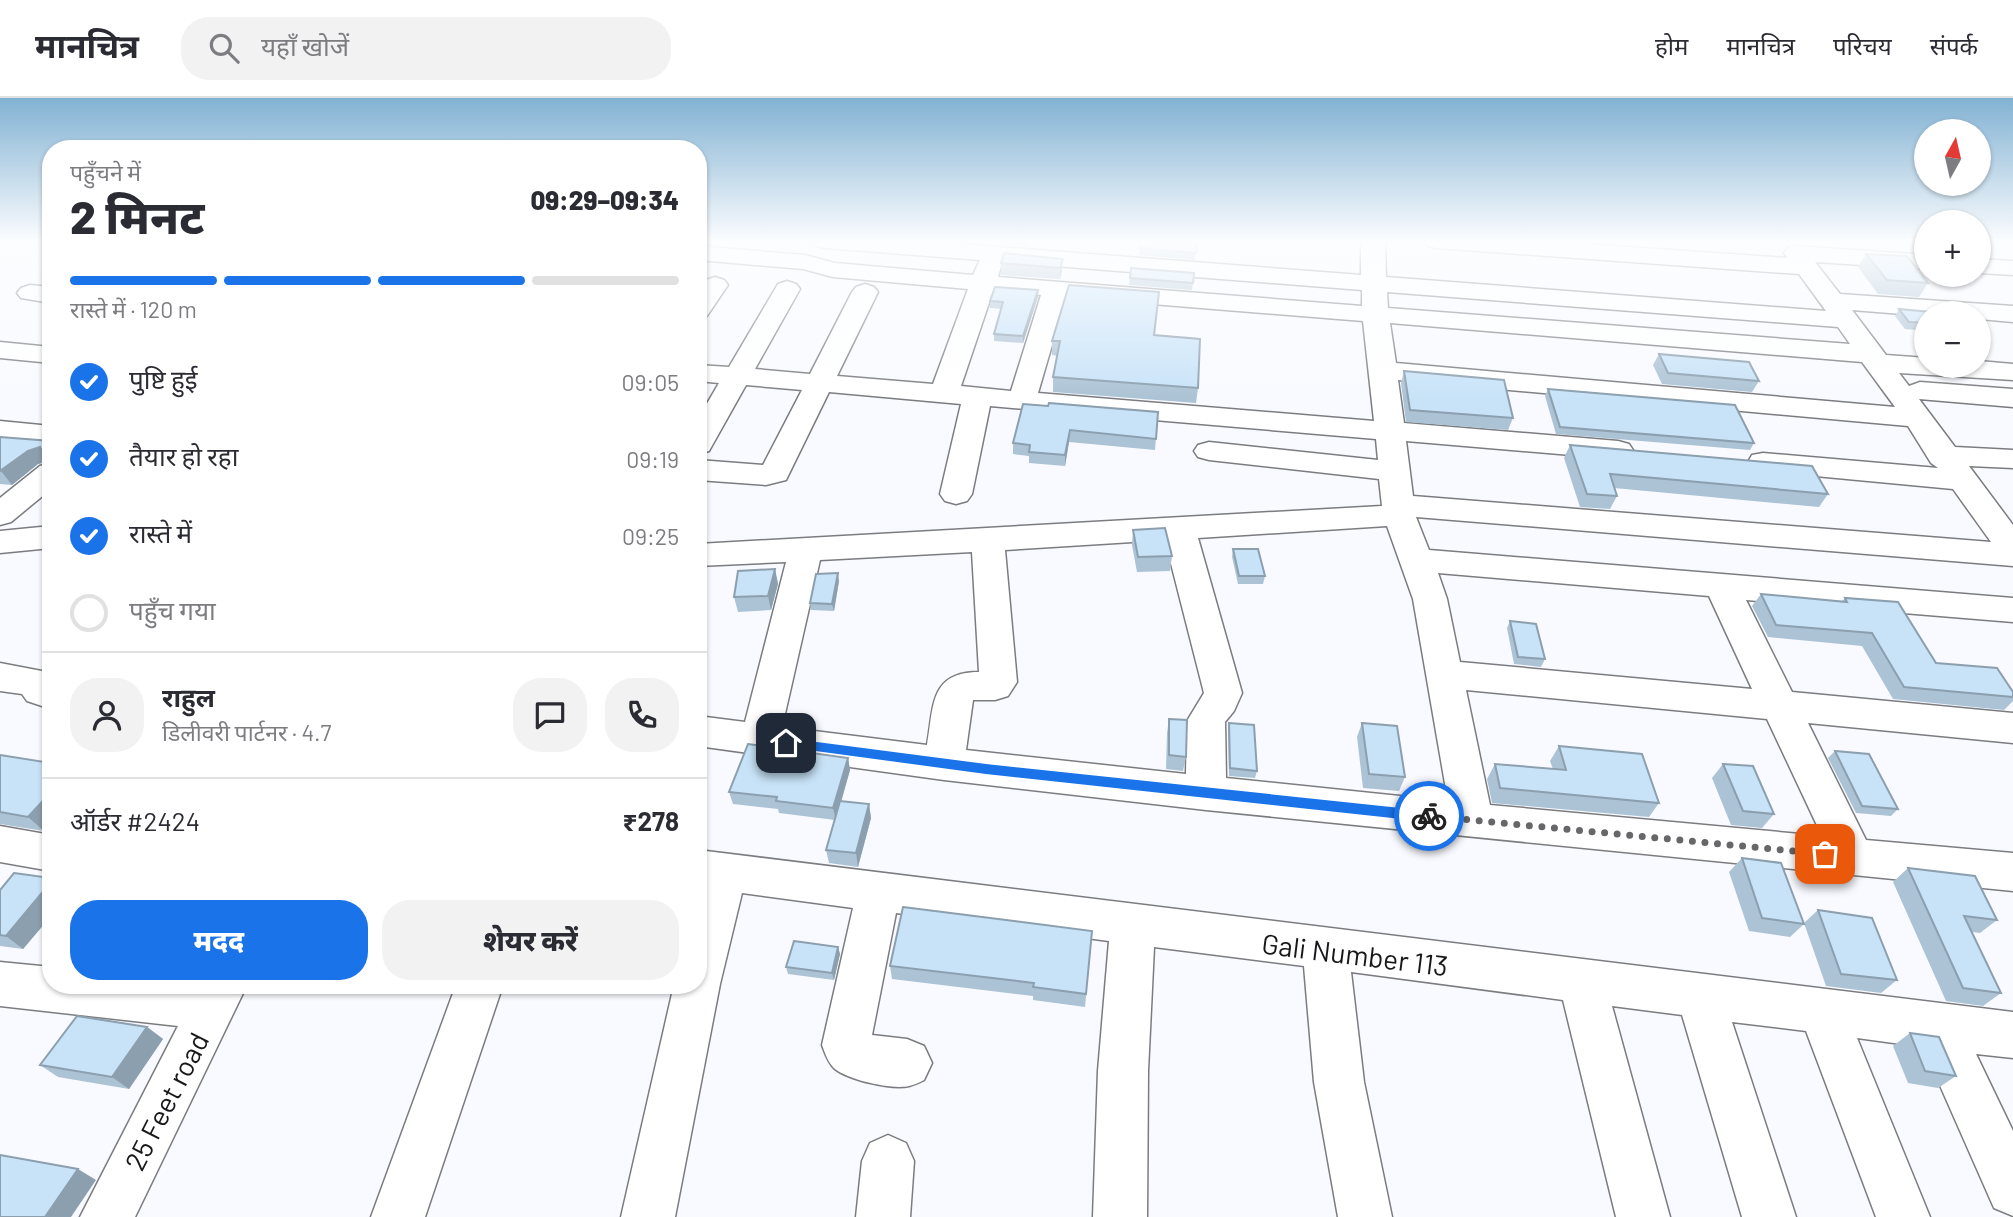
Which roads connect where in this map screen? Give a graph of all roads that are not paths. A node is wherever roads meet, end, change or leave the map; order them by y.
1 (784, 293) edge
2 (864, 293) edge
3 (979, 293) edge
4 (1055, 293) edge
5 (1110, 293) edge
6 (1374, 293) edge
7 (1538, 293) edge
8 (1826, 293) edge
9 (1838, 310) junction
10 (1375, 314) junction
11 (2013, 314) edge
12 (0, 350) edge
13 (42, 354) edge
14 (1872, 358) junction
15 (1383, 370) junction
16 (2013, 372) edge
17 (707, 374) edge
18 (737, 376) junction
19 (821, 383) junction
20 (1895, 389) junction
21 (944, 394) junction
22 (976, 397) junction
23 (2013, 398) edge
24 (1022, 400) junction
25 (1915, 418) junction
26 (707, 429) edge
27 (0, 430) edge
28 (1390, 430) junction
29 (42, 434) edge
30 (1209, 451) dead end
31 (1640, 452) edge
32 (2013, 459) edge
33 (1738, 460) edge
34 (707, 471) edge
35 (1394, 471) junction
36 (1960, 479) junction
37 (42, 480) edge
38 (956, 494) dead end
39 (2013, 504) edge
40 (1398, 510) junction
41 (0, 515) edge
42 (1179, 529) junction
43 (42, 538) edge
44 (988, 540) junction
45 (0, 542) edge
46 (806, 549) junction
47 (2013, 549) edge
48 (707, 554) edge
49 (2013, 555) edge
50 (1415, 560) junction
51 (1721, 585) junction
52 (2013, 610) edge
53 (1444, 674) junction
54 (0, 677) edge
55 (42, 692) edge
56 (1779, 705) junction
57 (2013, 727) edge
58 (707, 732) edge
59 (760, 739) junction
60 (944, 764) junction
61 (1206, 793) junction
62 (1472, 821) junction
63 (0, 844) edge
64 (42, 851) edge
65 (1853, 857) junction
66 (711, 871) edge
67 (2013, 872) edge
68 (878, 892) junction
69 (707, 905) edge
70 (1133, 926) junction
71 (1326, 950) junction
72 (1582, 982) junction
73 (0, 984) edge
74 (42, 986) edge
75 (182, 994) edge
76 (477, 994) edge
77 (695, 994) edge
78 (218, 996) edge
79 (1700, 997) junction
80 (1822, 1012) junction
81 (1939, 1027) junction
82 (2013, 1035) edge
83 (906, 1063) dead end
84 (888, 1161) dead end
85 (2013, 1189) edge
86 (107, 1217) edge
87 (398, 1217) edge
88 (648, 1217) edge
89 (883, 1217) edge
90 (1120, 1217) edge
91 (1365, 1217) edge
92 (1643, 1217) edge
93 (1769, 1217) edge
94 (1903, 1217) edge

1 - 18 street
2 - 19 street
3 - 21 street
4 - 24 street
5 - 10 street
6 - 10 street
7 - 9 street
8 - 9 street
9 - 11 street
9 - 14 street
10 - 14 street
10 - 15 street
12 - 13 street
14 - 16 street
14 - 20 street
15 - 25 street
15 - 28 street
17 - 18 street
18 - 19 street
18 - 26 street
19 - 21 street
19 - 34 street
20 - 23 street
20 - 25 street
21 - 22 street
22 - 24 street
22 - 38 street
24 - 28 street
25 - 36 street
27 - 29 street
28 - 31 street
28 - 35 street
30 - 35 street
32 - 36 street
33 - 36 street
35 - 40 street
36 - 39 street
36 - 47 street
37 - 41 street
40 - 42 street
40 - 49 street
40 - 50 street
42 - 44 street
42 - 61 street
43 - 45 street
44 - 46 street
44 - 60 street
46 - 48 street
46 - 59 street
50 - 51 street
50 - 53 street
51 - 52 street
51 - 56 street
53 - 56 street
53 - 62 street
54 - 55 street
56 - 57 street
56 - 65 street
58 - 59 street
59 - 60 street
60 - 61 street
61 - 62 street
62 - 65 street
63 - 64 street
65 - 67 street
66 - 68 street, Gali Number 113
66 - 69 street
68 - 70 street, Gali Number 113
68 - 83 street
70 - 71 street, Gali Number 113
70 - 90 street
71 - 72 street, Gali Number 113
71 - 91 street
72 - 79 street, Gali Number 113
72 - 92 street
73 - 74 street
75 - 78 street
76 - 87 street
77 - 88 street
78 - 86 street, 25 Feet road
79 - 80 street, Gali Number 113
79 - 93 street
80 - 81 street, Gali Number 113
80 - 94 street
81 - 82 street, Gali Number 113
81 - 85 street
84 - 89 street

